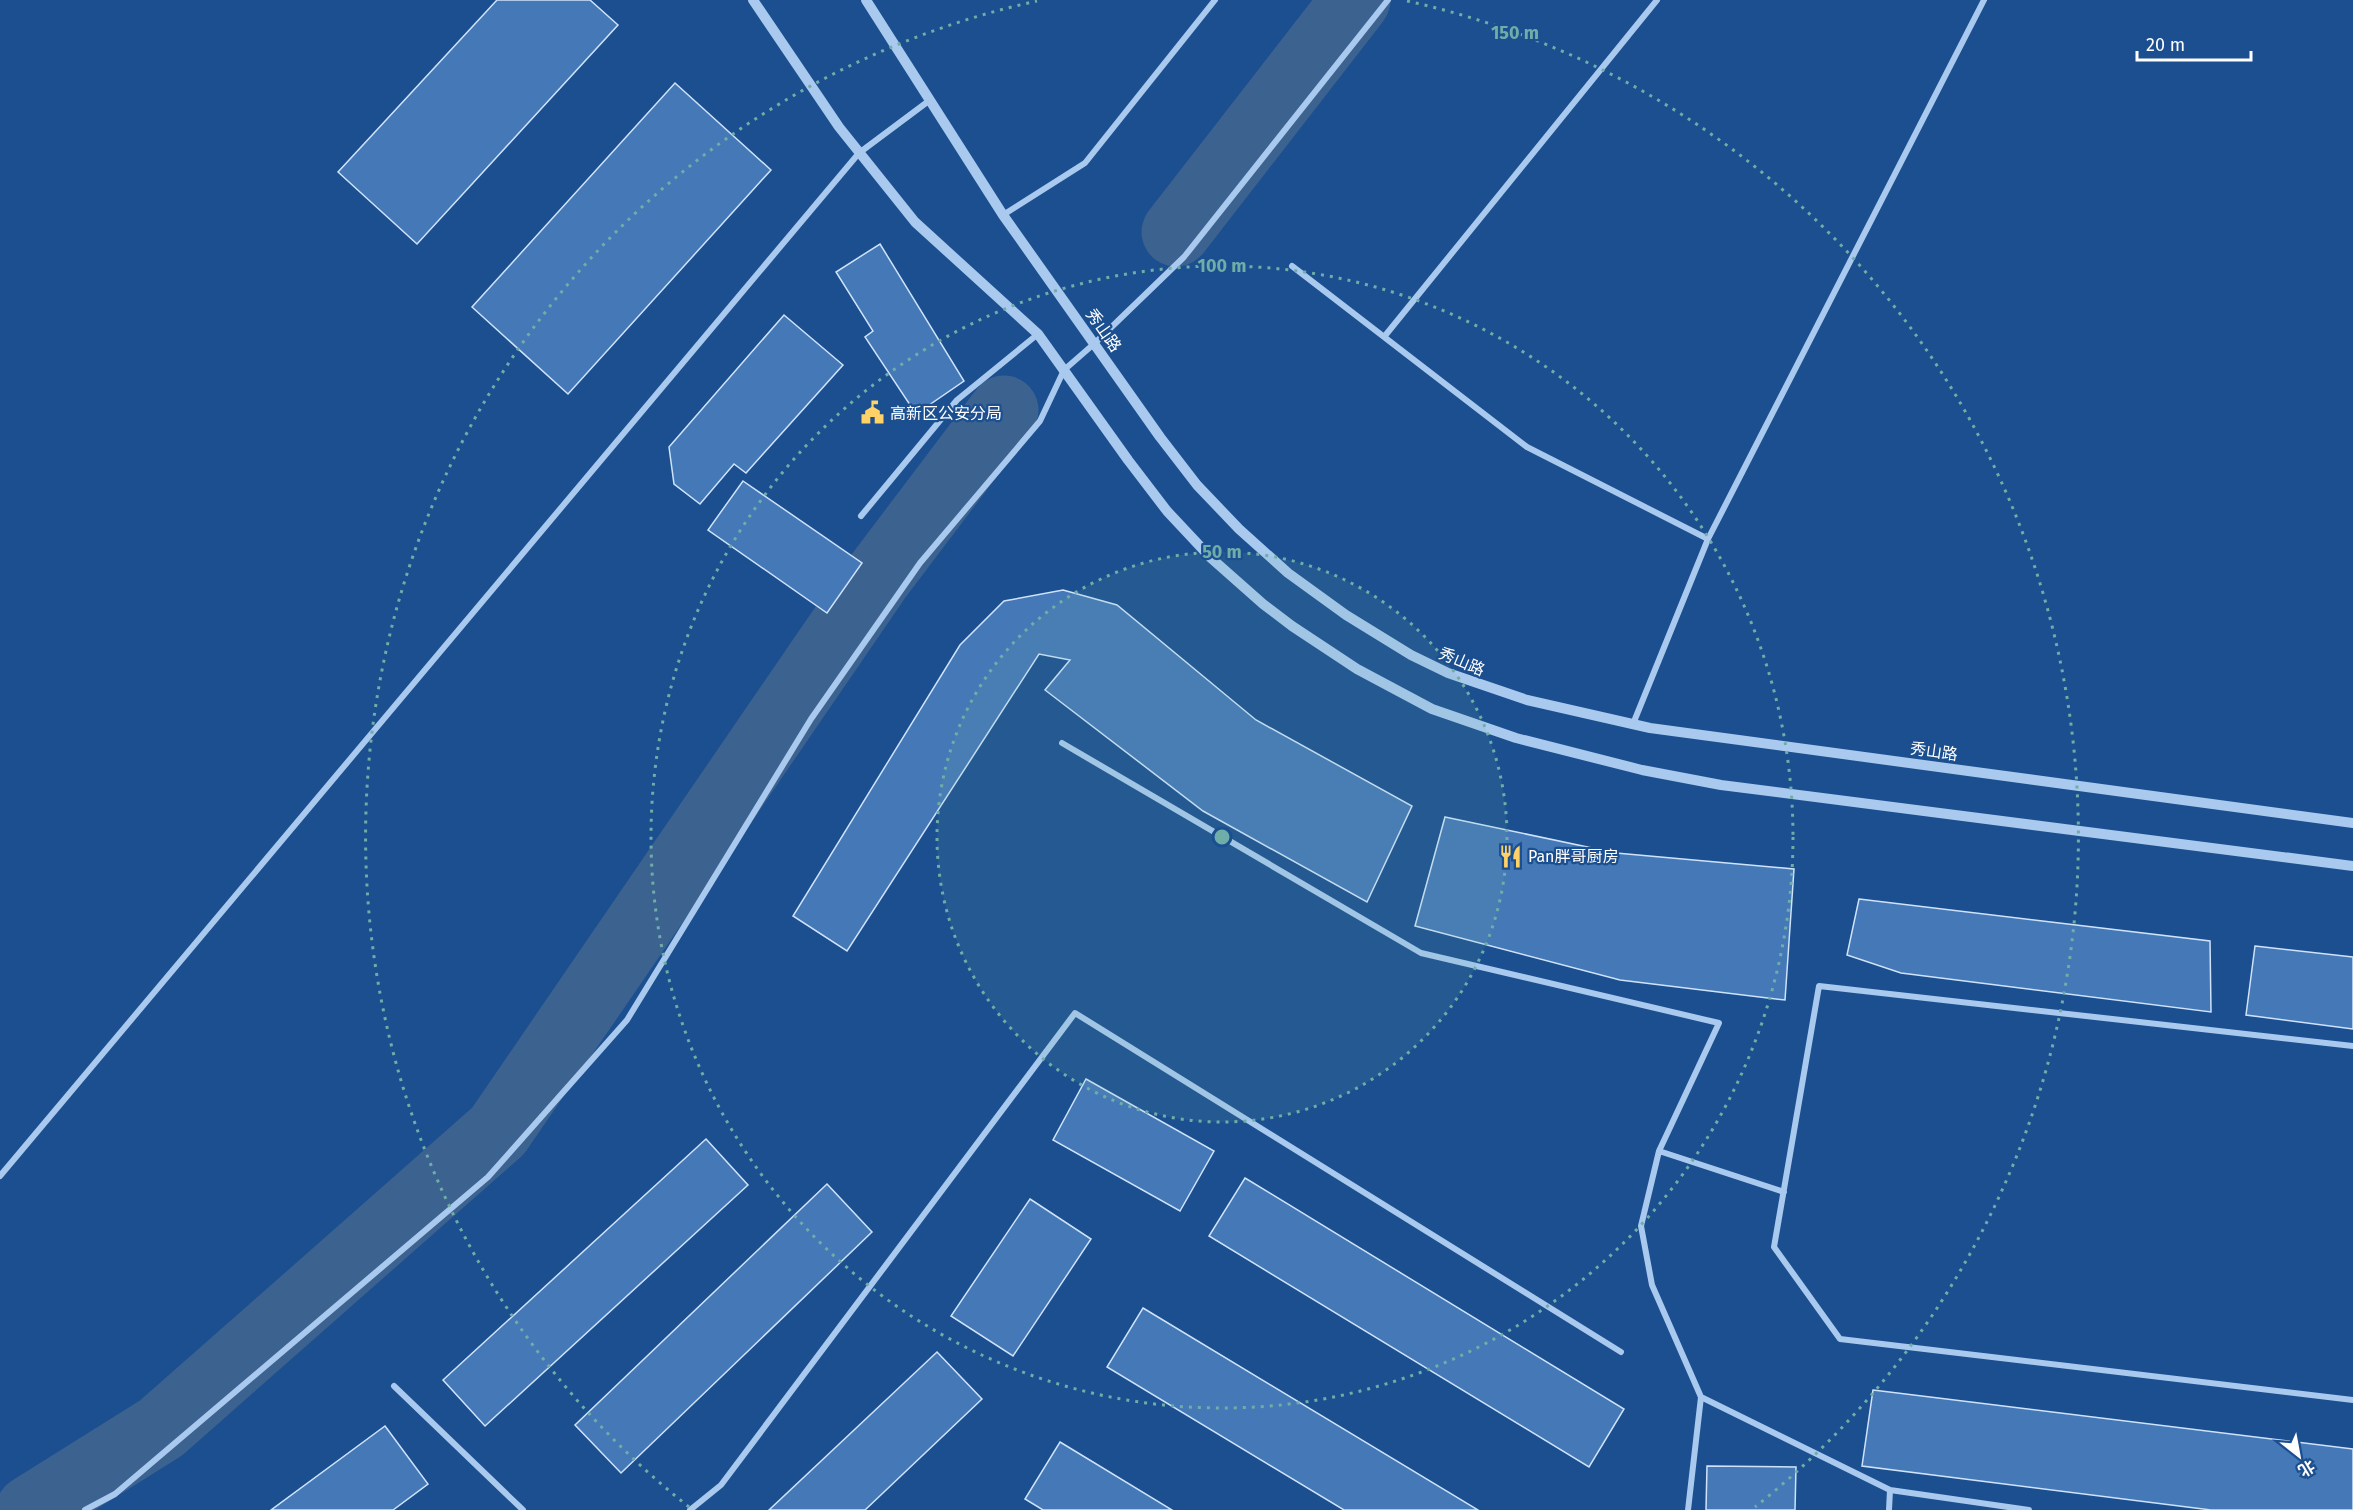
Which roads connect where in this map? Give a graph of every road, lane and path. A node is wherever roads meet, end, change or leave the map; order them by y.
1 (753, 0) edge
2 (866, 0) edge
3 (1215, 0) edge
4 (1388, 0) edge
5 (1657, 0) edge
6 (1984, 0) edge
7 (930, 100) junction
8 (860, 153) junction
9 (1003, 215) junction
10 (1292, 266) dead end
11 (1038, 334) junction
12 (1384, 337) junction
13 (1095, 343) junction
14 (1064, 370) junction
15 (861, 516) dead end
16 (1708, 539) junction
17 (1633, 724) junction
18 (1062, 743) dead end
19 (2353, 823) edge
20 (2353, 866) edge
21 (2353, 1046) edge
22 (1659, 1151) junction
23 (0, 1176) edge
24 (1784, 1192) junction
25 (1621, 1352) dead end
26 (394, 1386) dead end
27 (1701, 1397) junction
28 (2353, 1400) edge
29 (1890, 1490) junction
30 (85, 1510) edge
31 (524, 1510) edge
32 (690, 1510) edge
33 (1688, 1510) edge
34 (1889, 1510) edge
35 (2029, 1510) edge

1 - 8 street
2 - 7 street, 秀山路
3 - 9 street
4 - 13 street
5 - 12 street
6 - 16 street
7 - 8 street
7 - 9 street, 秀山路
8 - 11 street
8 - 23 street
9 - 13 street, 秀山路
10 - 12 street
11 - 14 street
11 - 15 street
12 - 16 street
13 - 14 street
13 - 17 street, 秀山路
14 - 20 street
14 - 30 street
16 - 17 street
17 - 19 street, 秀山路
18 - 22 street
21 - 24 street
22 - 24 street
22 - 27 street
24 - 28 street
25 - 32 street
26 - 31 street
27 - 29 street
27 - 33 street
29 - 34 street
29 - 35 street

